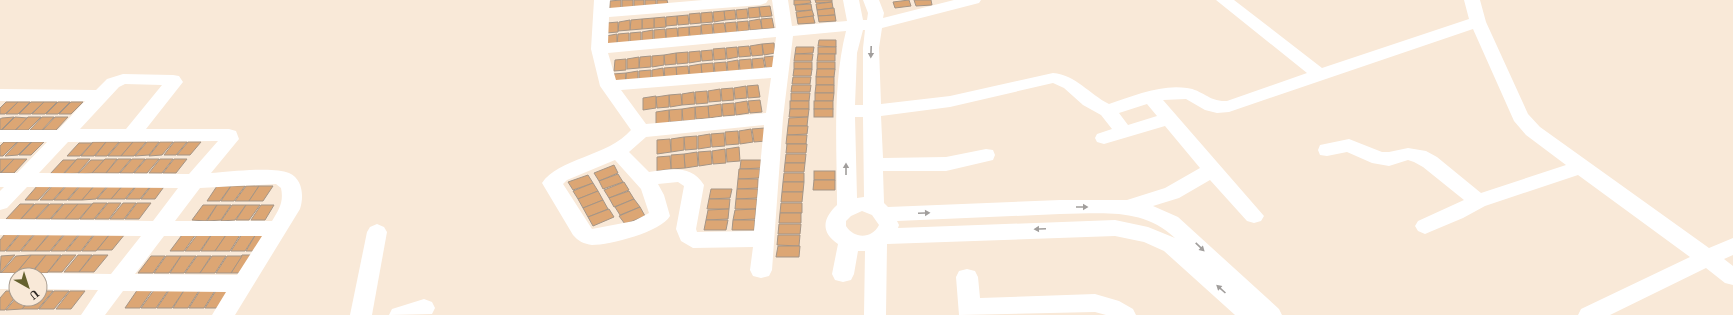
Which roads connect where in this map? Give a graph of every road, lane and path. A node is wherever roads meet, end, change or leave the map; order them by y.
1 (760, 0) edge
2 (780, 0) edge
3 (851, 0) edge
4 (871, 0) edge
5 (973, 0) edge
6 (1224, 0) edge
7 (1472, 0) edge
8 (946, 3) edge
9 (602, 7) edge
10 (1478, 22) junction
11 (856, 25) junction
12 (875, 25) junction
13 (785, 32) junction
14 (599, 49) junction
15 (780, 72) junction
16 (1319, 74) junction
17 (609, 86) junction
18 (0, 95) edge
19 (102, 96) junction
20 (1152, 98) junction
21 (846, 111) junction
22 (1107, 111) junction
23 (872, 112) junction
24 (774, 118) junction
25 (1167, 119) junction
26 (642, 131) junction
27 (1124, 132) junction
28 (0, 136) edge
29 (63, 136) junction
30 (131, 136) junction
31 (1104, 138) dead end
32 (616, 150) junction
33 (1327, 150) dead end
34 (986, 155) dead end
35 (874, 165) junction
36 (1581, 167) junction
37 (1212, 170) junction
38 (646, 179) junction
39 (0, 180) edge
40 (22, 180) junction
41 (194, 181) junction
42 (1478, 201) junction
43 (0, 203) edge
44 (1060, 207) junction
45 (1126, 207) junction
46 (847, 208) junction
47 (880, 210) junction
48 (1254, 216) dead end
49 (1425, 226) dead end
50 (0, 227) edge
51 (158, 228) junction
52 (1066, 228) junction
53 (277, 229) junction
54 (377, 232) dead end
55 (880, 238) junction
56 (764, 239) junction
57 (849, 242) junction
58 (1733, 246) edge
59 (1707, 258) junction
60 (761, 270) dead end
61 (843, 274) dead end
62 (967, 276) dead end
63 (1733, 277) edge
64 (48, 282) edge
65 (117, 282) junction
66 (242, 284) junction
67 (424, 308) dead end
68 (970, 311) edge
69 (92, 315) edge
70 (223, 315) edge
71 (361, 315) edge
72 (400, 315) edge
73 (875, 315) edge
74 (1125, 315) edge
75 (1250, 315) edge
76 (1271, 315) edge
77 (1589, 315) edge

1 - 9 street
2 - 13 street
3 - 11 street
4 - 12 street
5 - 8 street
6 - 16 street
7 - 10 street
8 - 12 street
9 - 14 street
10 - 16 street
10 - 36 street
11 - 12 street
11 - 13 street
11 - 21 street
12 -> 23 street
13 - 14 street
13 - 15 street
14 - 17 street
15 - 17 street
15 - 24 street
16 - 20 street
17 - 26 street
18 - 19 street
19 - 29 street
19 - 30 street
20 - 22 street
20 - 25 street
21 - 23 street
46 -> 21 street
22 - 23 street
22 - 27 street
23 - 35 street
24 - 26 street
24 - 56 street
25 - 27 street
25 - 37 street
26 - 32 street
27 - 31 street
28 - 29 street
29 - 30 street
29 - 40 street
30 - 41 street
32 - 38 street
32 - 38 street
33 - 42 street
34 - 35 street
35 - 47 street
36 - 42 street
36 - 59 street
37 - 45 street
37 - 48 street
38 - 56 street
39 - 40 street
40 - 41 street
40 - 43 street
41 - 51 street
41 - 53 street
42 - 49 street
44 -> 45 street
47 -> 44 street
44 - 52 street
45 -> 76 street
46 - 47 street
46 - 57 street
47 - 55 street
50 - 51 street
51 - 53 street
51 - 65 street
52 -> 55 street
75 -> 52 street
53 - 66 street
54 - 71 street
55 - 57 street
55 - 73 street
56 - 60 street
57 - 61 street
58 - 59 street
59 - 63 street
59 - 77 street
62 - 68 street
64 - 65 street
65 - 66 street
65 - 69 street
66 - 70 street
67 - 72 street
68 - 74 street

